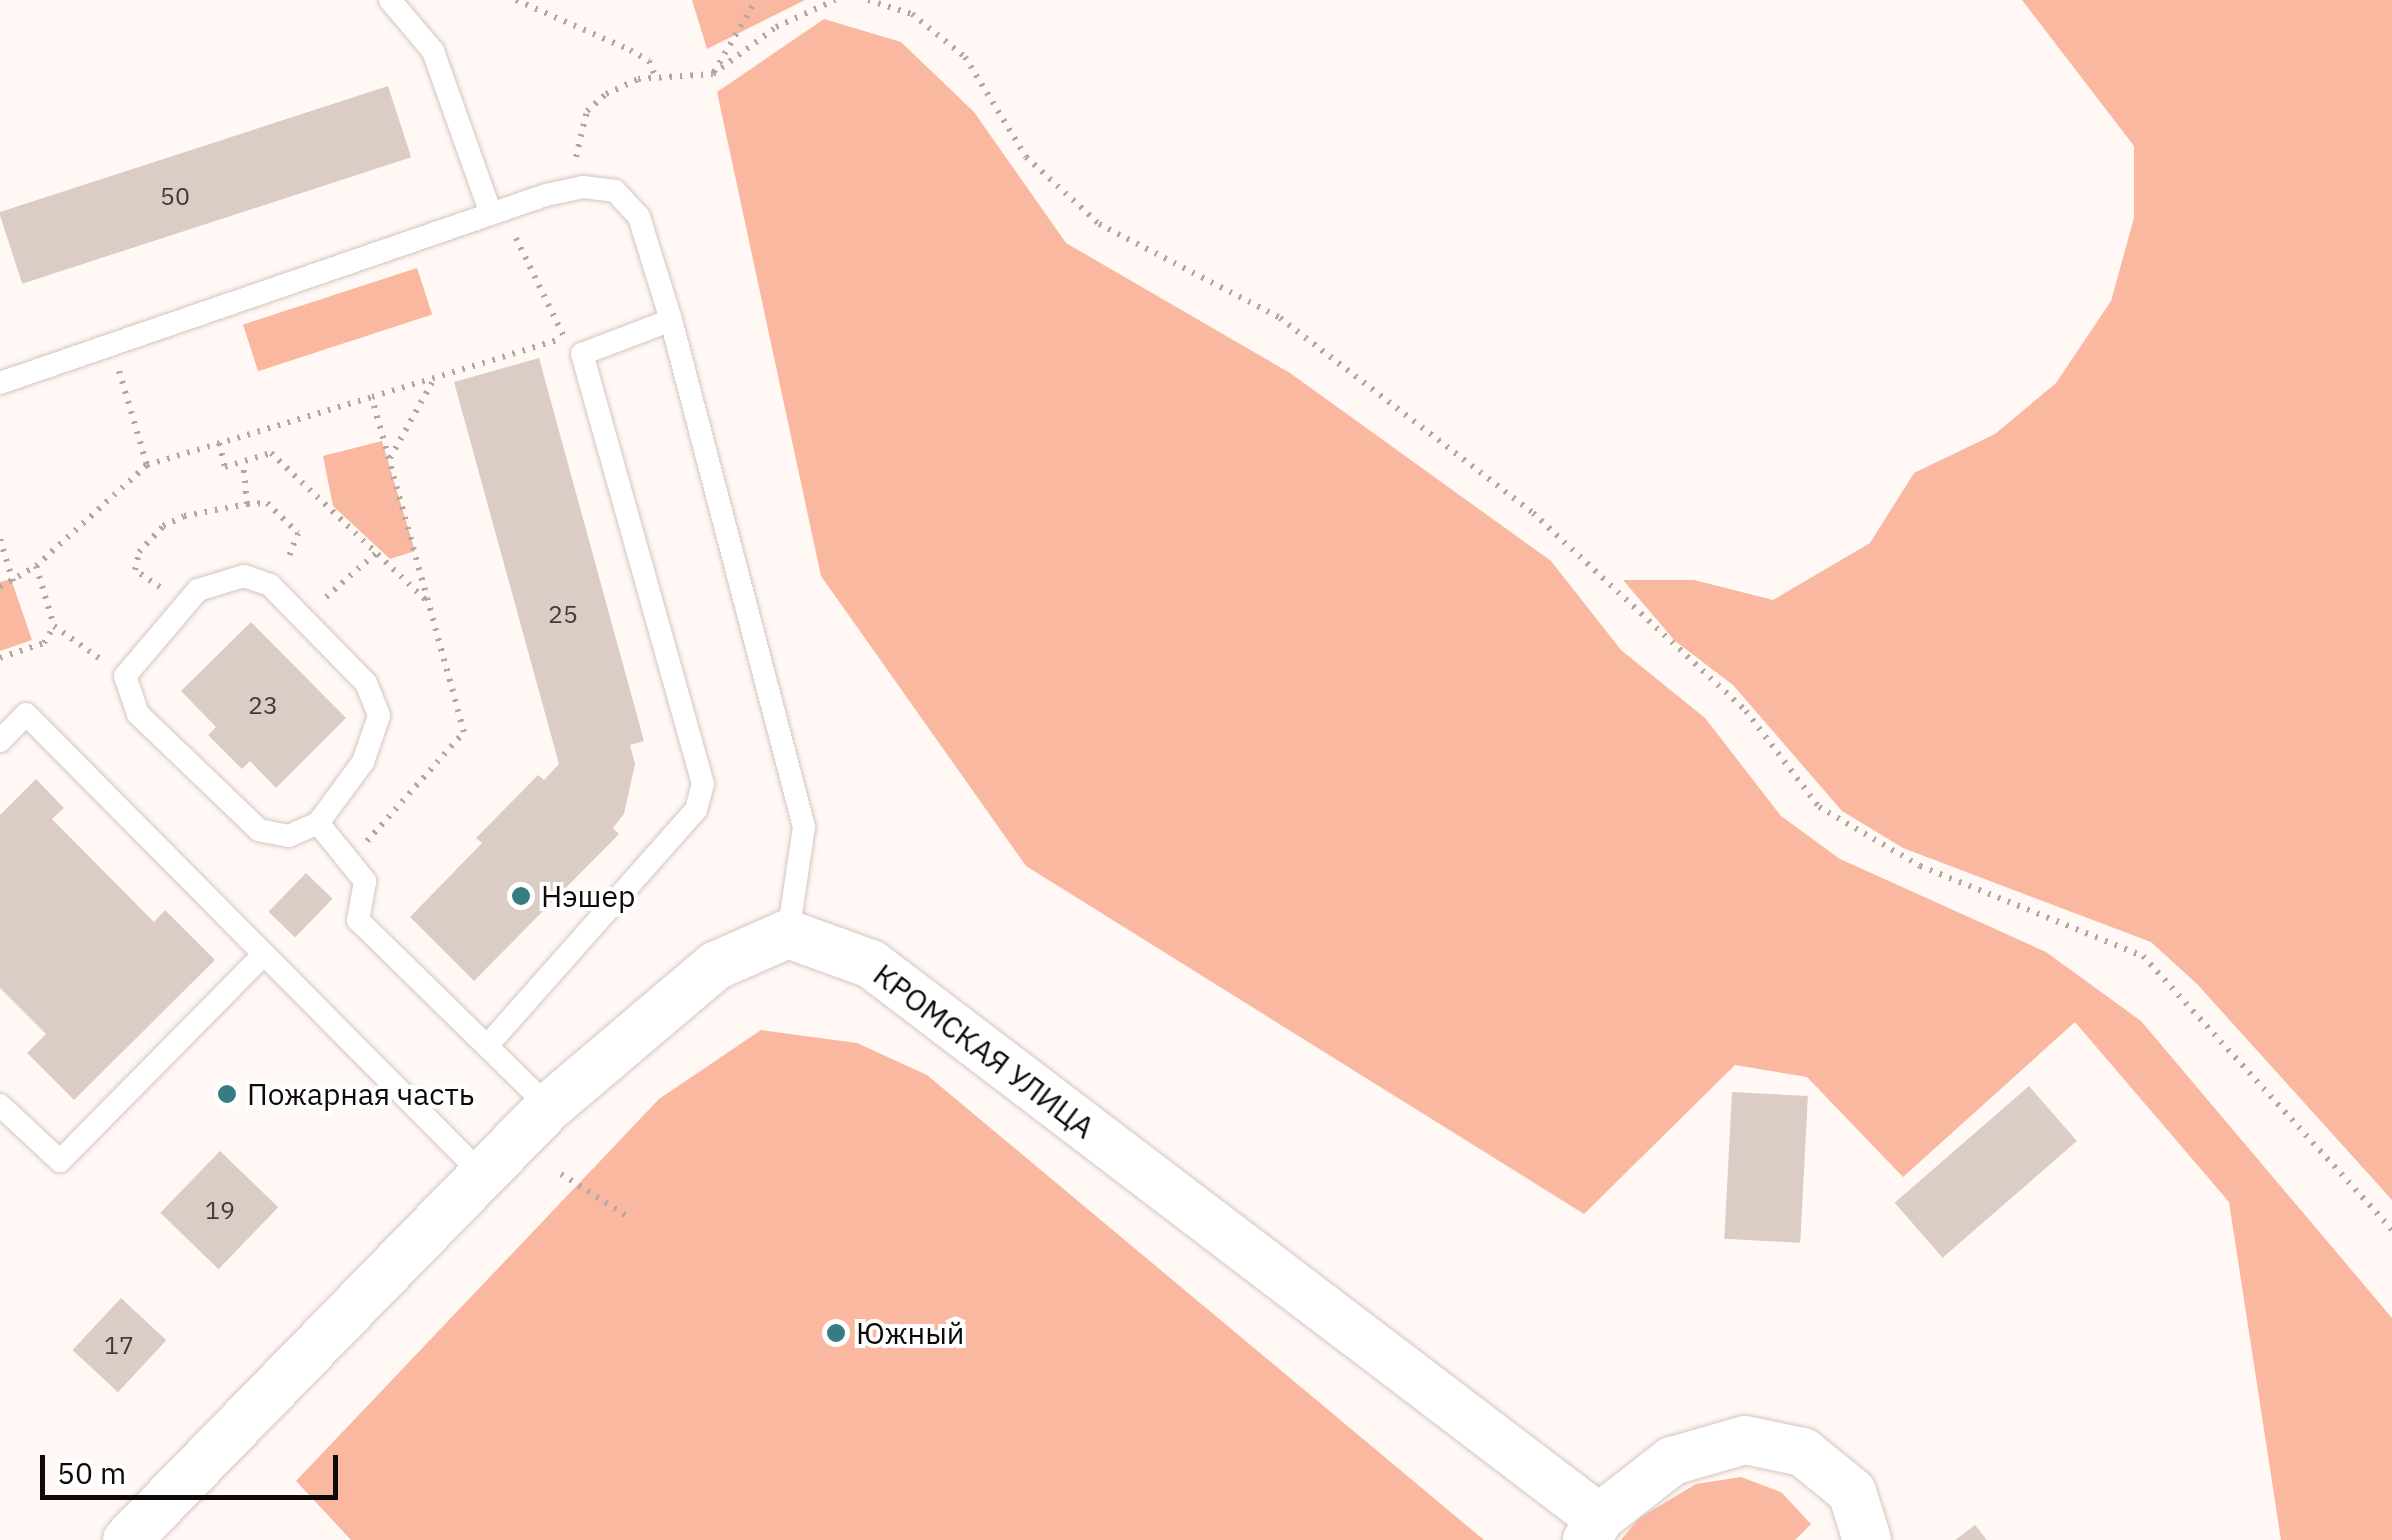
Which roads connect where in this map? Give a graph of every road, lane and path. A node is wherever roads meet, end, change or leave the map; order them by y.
1 (390, 0) edge
2 (516, 0) edge
3 (756, 0) edge
4 (835, 0) edge
5 (868, 0) edge
6 (713, 74) junction
7 (655, 76) junction
8 (583, 187) junction
9 (497, 212) junction
10 (670, 320) junction
11 (564, 338) junction
12 (111, 346) junction
13 (582, 354) junction
14 (435, 378) junction
15 (0, 383) edge
16 (372, 397) junction
17 (219, 443) junction
18 (390, 458) junction
19 (147, 465) junction
20 (247, 504) dead end
21 (0, 540) edge
22 (289, 557) dead end
23 (36, 566) junction
24 (13, 582) junction
25 (0, 587) edge
26 (430, 604) junction
27 (54, 626) junction
28 (0, 658) edge
29 (124, 676) junction
30 (0, 741) edge
31 (318, 823) junction
32 (349, 860) junction
33 (788, 934) junction
34 (263, 956) junction
35 (487, 1046) junction
36 (0, 1105) edge
37 (550, 1107) junction
38 (482, 1174) junction
39 (561, 1174) dead end
40 (627, 1216) dead end
41 (2392, 1230) edge
42 (1593, 1529) edge
43 (127, 1540) edge
44 (1867, 1540) edge

1 - 9 lane
2 - 7 path
3 - 6 path
4 - 6 path
5 - 41 path
6 - 7 path
7 - 8 path
8 - 9 lane
8 - 10 lane
9 - 11 path
9 - 12 lane
10 - 13 lane
10 - 33 lane
11 - 13 path
11 - 14 path
12 - 15 lane
12 - 19 path
13 - 35 lane
14 - 16 path
14 - 18 path
16 - 17 path
16 - 18 path
17 - 19 path
17 - 26 path
18 - 26 path
19 - 23 path
20 - 22 path
21 - 24 path
23 - 24 path
23 - 27 path
24 - 25 path
26 - 32 path
27 - 28 path
27 - 29 path
29 - 31 lane
29 - 31 lane
30 - 34 lane
31 - 32 lane
32 - 35 lane
33 - 37 street
33 - 42 street, КРОМСКАЯ УЛИЦА
34 - 36 lane
34 - 38 lane
35 - 37 lane
37 - 38 street
38 - 43 street
39 - 40 path
42 - 44 street

